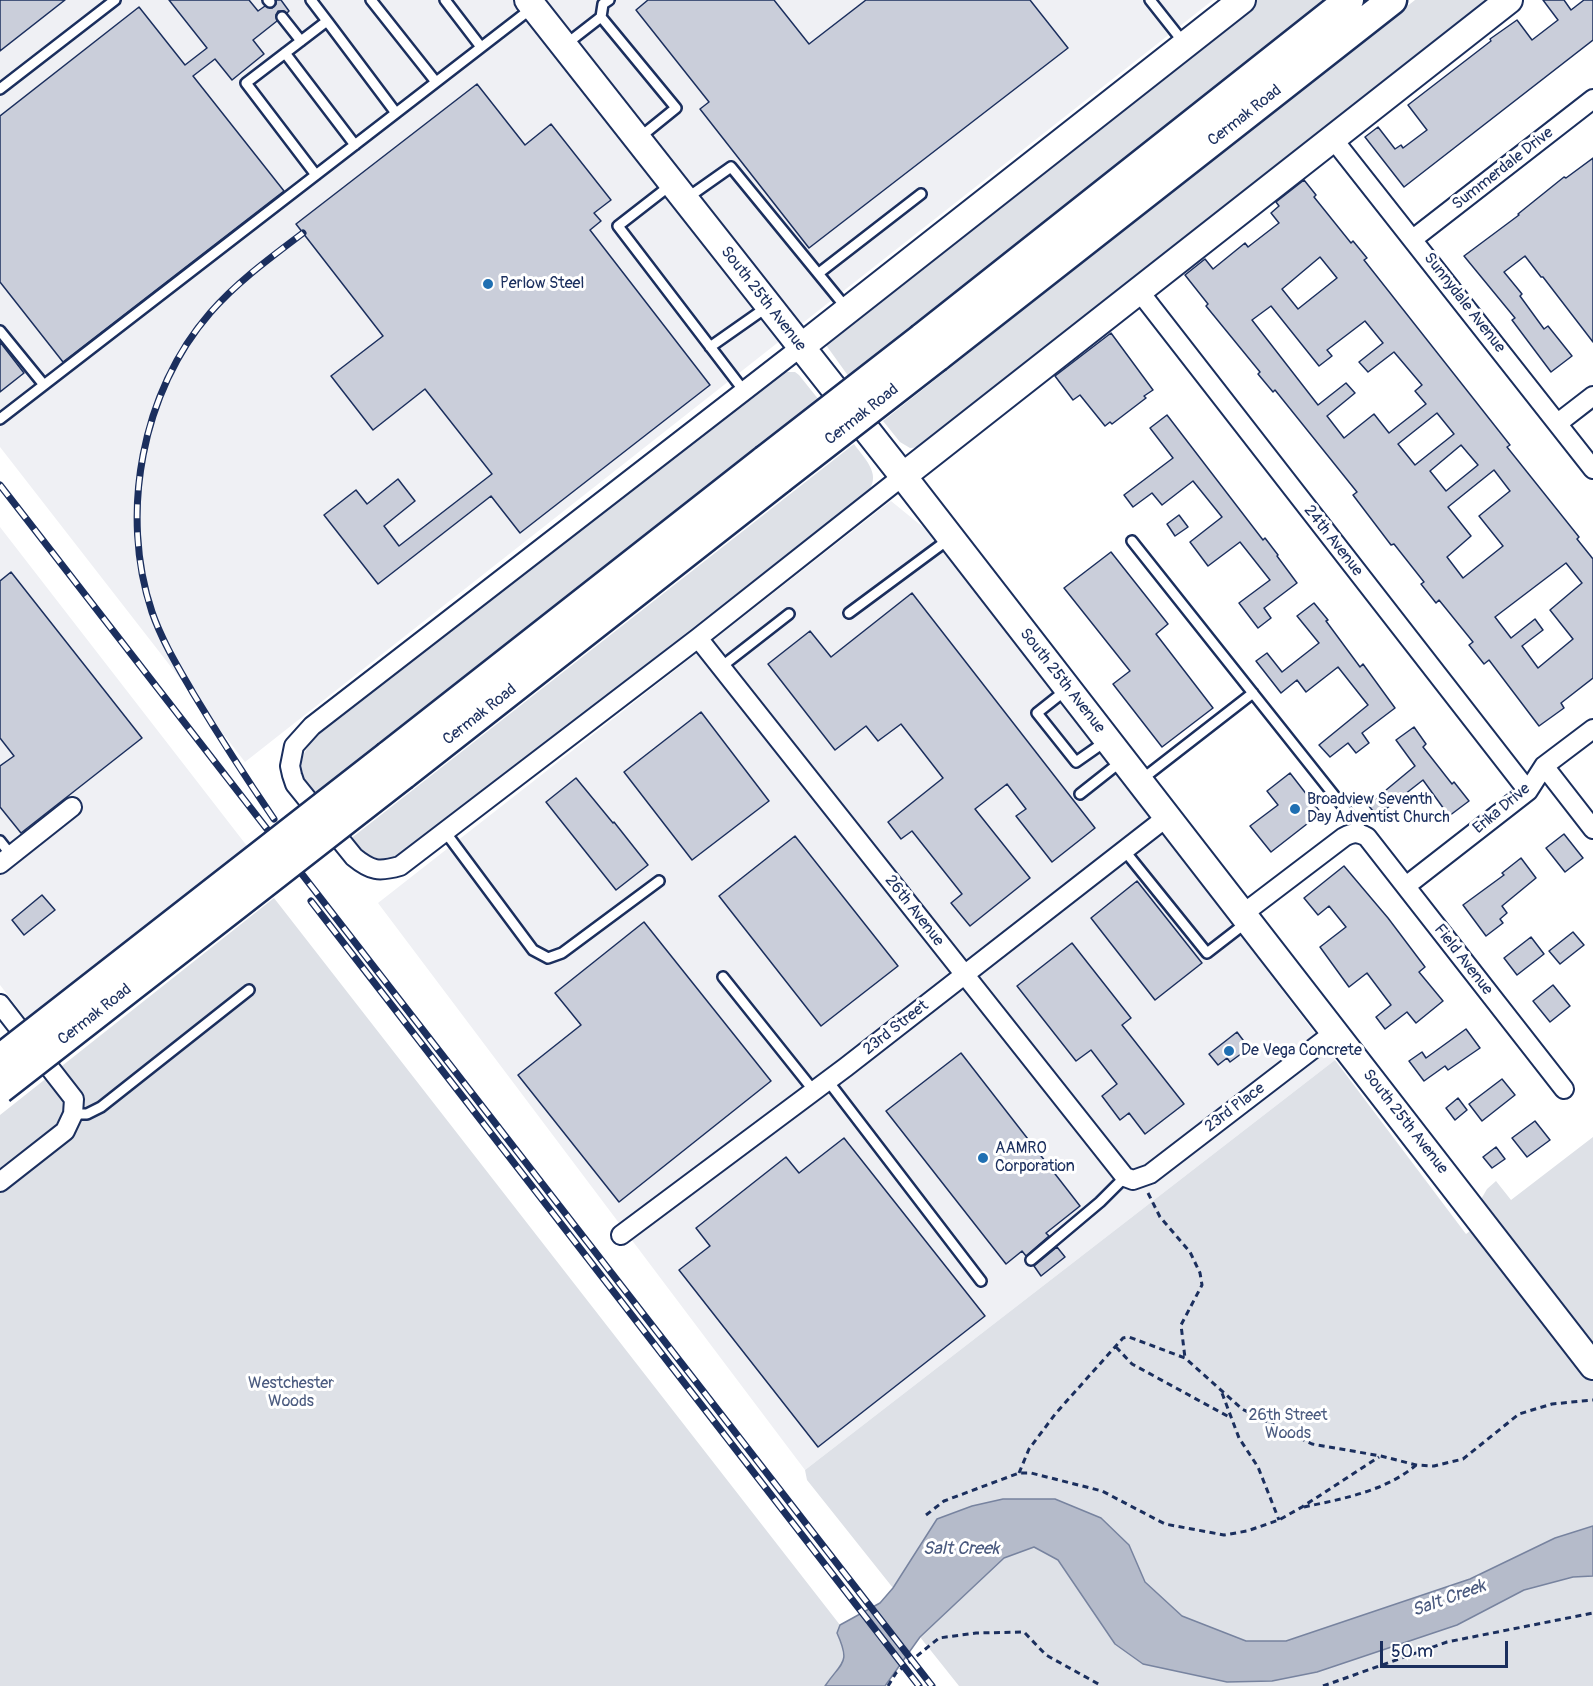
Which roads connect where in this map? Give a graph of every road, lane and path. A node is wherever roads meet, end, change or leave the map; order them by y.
1 (115, 0) edge
2 (310, 0) edge
3 (371, 0) edge
4 (445, 0) edge
5 (609, 0) edge
6 (1149, 0) edge
7 (1242, 0) edge
8 (1349, 0) edge
9 (1392, 0) edge
10 (1509, 0) edge
11 (531, 2) edge
12 (602, 16) junction
13 (282, 17) dead end
14 (327, 21) junction
15 (301, 41) junction
16 (1185, 45) junction
17 (564, 46) junction
18 (481, 47) junction
19 (285, 53) junction
20 (436, 82) junction
21 (0, 89) edge
22 (1593, 99) edge
23 (396, 113) junction
24 (638, 139) junction
25 (1333, 139) junction
26 (355, 145) junction
27 (316, 175) junction
28 (679, 191) junction
29 (921, 194) dead end
30 (1413, 239) junction
31 (819, 273) junction
32 (1139, 291) junction
33 (769, 306) junction
34 (849, 310) junction
35 (0, 331) edge
36 (710, 347) junction
37 (801, 347) junction
38 (929, 348) junction
39 (44, 385) junction
40 (744, 391) junction
41 (1593, 396) edge
42 (0, 419) edge
43 (1558, 423) junction
44 (1593, 469) edge
45 (903, 476) junction
46 (951, 537) junction
47 (1132, 541) dead end
48 (849, 613) dead end
49 (789, 614) dead end
50 (698, 638) junction
51 (721, 667) junction
52 (1068, 689) junction
53 (1253, 693) junction
54 (1593, 729) edge
55 (1107, 740) junction
56 (1123, 760) junction
57 (395, 766) junction
58 (1544, 766) junction
59 (1139, 781) junction
60 (1528, 791) junction
61 (1080, 794) dead end
62 (72, 807) dead end
63 (1167, 817) junction
64 (1593, 829) edge
65 (446, 832) junction
66 (1364, 835) junction
67 (0, 841) edge
68 (1124, 850) junction
69 (6, 860) edge
70 (659, 881) dead end
71 (1406, 886) junction
72 (1246, 917) junction
73 (965, 975) junction
74 (723, 977) dead end
75 (249, 990) dead end
76 (0, 1004) edge
77 (1335, 1032) junction
78 (0, 1059) edge
79 (821, 1086) junction
80 (0, 1089) edge
81 (1564, 1089) dead end
82 (73, 1106) junction
83 (1133, 1179) junction
84 (0, 1182) edge
85 (621, 1235) dead end
86 (1031, 1260) dead end
87 (981, 1281) dead end
88 (1116, 1347) junction
89 (1185, 1359) junction
90 (1593, 1366) edge
91 (1222, 1391) junction
92 (1593, 1400) edge
93 (1232, 1419) junction
94 (1381, 1456) junction
95 (1416, 1465) junction
96 (1019, 1473) junction
97 (1302, 1507) junction
98 (926, 1515) dead end
99 (1279, 1520) junction
100 (1593, 1613) edge
101 (888, 1686) edge
102 (1102, 1686) edge
103 (1323, 1686) edge

1 - 21 lane
2 - 14 lane
3 - 20 lane
4 - 18 lane
5 - 12 lane
6 - 16 lane
7 - 16 main road
8 - 38 main road, Cermak Road
9 - 38 main road, Cermak Road
10 - 25 main road
11 - 17 main road, South 25th Avenue
11 - 18 lane
12 - 17 lane
12 - 24 lane
13 - 15 lane
14 - 15 lane
14 - 23 lane
15 - 19 lane
16 - 34 main road
17 - 24 main road, South 25th Avenue
18 - 20 lane
19 - 26 lane
19 - 27 lane
20 - 23 lane
22 - 30 street, Summerdale Drive
23 - 26 lane
24 - 28 main road, South 25th Avenue
25 - 30 street, Sunnydale Avenue
25 - 32 main road
26 - 27 lane
27 - 39 lane
28 - 31 lane
28 - 33 main road, South 25th Avenue
28 - 36 lane
29 - 31 lane
30 - 43 street, Sunnydale Avenue
31 - 34 lane
32 - 45 main road
32 - 60 street, 24th Avenue
33 - 36 lane
33 - 37 main road, South 25th Avenue
34 - 37 main road
35 - 39 lane
36 - 40 lane
37 - 40 street
37 - 45 main road, South 25th Avenue
38 - 57 main road, Cermak Road, bridge
39 - 42 lane
40 - 65 street
41 - 43 street
43 - 44 street, Sunnydale Avenue
45 - 46 main road, South 25th Avenue
45 - 50 street
46 - 48 lane
46 - 52 main road, South 25th Avenue
47 - 53 lane
49 - 51 lane
50 - 51 street, 26th Avenue
50 - 65 street
51 - 73 street, 26th Avenue
52 - 55 main road, South 25th Avenue
52 - 55 lane
53 - 59 lane
53 - 66 lane
54 - 58 street, Erika Drive
55 - 56 main road, South 25th Avenue
56 - 59 main road, South 25th Avenue
56 - 61 lane
57 - 78 main road, Cermak Road, bridge
57 - 80 main road, Cermak Road, bridge
58 - 60 street, Erika Drive
58 - 64 street
59 - 63 main road, South 25th Avenue
60 - 71 street, Erika Drive
62 - 69 street
63 - 68 street, 23rd Street
63 - 72 main road, South 25th Avenue
65 - 70 lane
66 - 71 street, Field Avenue
66 - 72 street
67 - 69 lane
68 - 72 lane
68 - 73 street, 23rd Street
71 - 81 street, Field Avenue
72 - 77 main road, South 25th Avenue
73 - 79 street, 23rd Street
73 - 83 street, 26th Avenue
74 - 79 lane
75 - 82 lane
76 - 82 street
77 - 83 street, 23rd Place
77 - 90 main road, South 25th Avenue
79 - 85 street, 23rd Street
79 - 87 lane
82 - 84 street
83 - 86 lane
83 - 89 path
88 - 89 path
88 - 93 path
88 - 96 path
89 - 91 path
91 - 93 path
91 - 94 path
92 - 95 path
93 - 99 path
94 - 95 path
94 - 97 path
95 - 97 path
96 - 98 path
96 - 99 path
97 - 99 path
100 - 103 path
101 - 102 path

